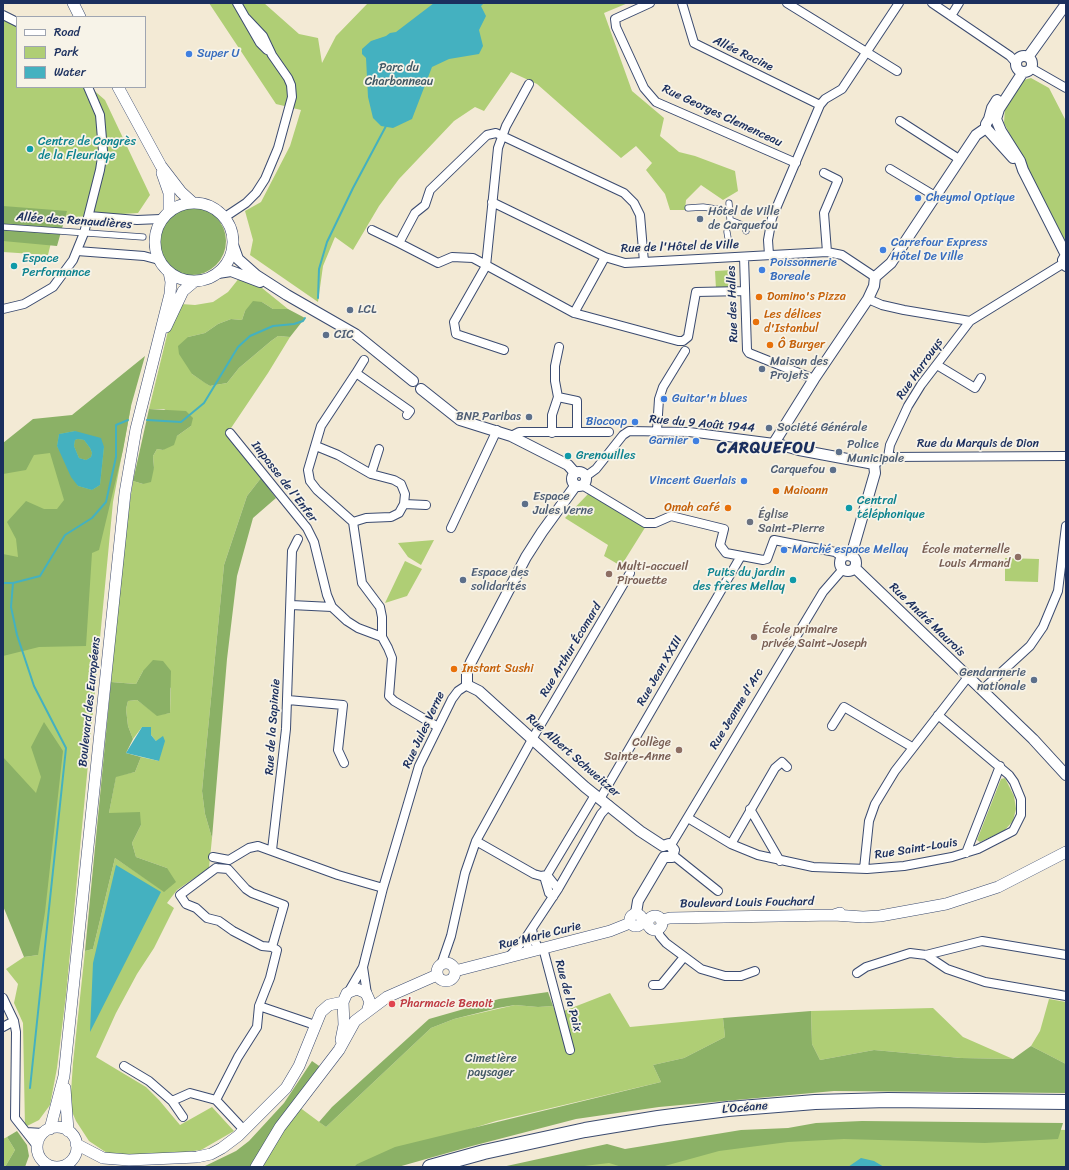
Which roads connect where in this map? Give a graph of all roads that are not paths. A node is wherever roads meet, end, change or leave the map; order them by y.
1 (73, 3) edge
2 (237, 3) edge
3 (650, 3) edge
4 (682, 3) edge
5 (787, 3) edge
6 (899, 3) edge
7 (932, 3) edge
8 (959, 3) edge
9 (1066, 4) edge
10 (3, 15) edge
11 (80, 16) edge
12 (951, 16) junction
13 (16, 22) edge
14 (867, 52) junction
15 (1021, 63) junction
16 (897, 71) dead end
17 (529, 84) dead end
18 (88, 88) edge
19 (119, 88) edge
20 (1066, 88) edge
21 (820, 105) junction
22 (900, 121) dead end
23 (992, 125) junction
24 (504, 135) junction
25 (959, 159) junction
26 (796, 163) junction
27 (160, 166) junction
28 (890, 168) dead end
29 (824, 173) dead end
30 (935, 196) junction
31 (192, 202) junction
32 (492, 202) junction
33 (729, 203) dead end
34 (688, 208) dead end
35 (730, 211) junction
36 (165, 215) junction
37 (89, 216) junction
38 (225, 217) junction
39 (730, 220) junction
40 (3, 227) edge
41 (744, 228) dead end
42 (372, 230) dead end
43 (727, 232) dead end
44 (84, 234) junction
45 (143, 237) dead end
46 (399, 243) junction
47 (233, 245) junction
48 (76, 251) junction
49 (827, 252) junction
50 (769, 255) junction
51 (605, 257) junction
52 (744, 257) junction
53 (159, 260) junction
54 (1065, 260) edge
55 (644, 262) junction
56 (486, 266) junction
57 (169, 272) junction
58 (218, 273) junction
59 (875, 277) junction
60 (195, 281) junction
61 (745, 291) junction
62 (287, 295) junction
63 (868, 299) junction
64 (3, 309) edge
65 (574, 313) junction
66 (970, 321) junction
67 (160, 334) junction
68 (559, 347) dead end
69 (504, 350) dead end
70 (685, 351) dead end
71 (364, 360) dead end
72 (937, 365) junction
73 (356, 374) junction
74 (981, 378) dead end
75 (814, 379) junction
76 (558, 396) junction
77 (407, 416) dead end
78 (497, 430) junction
79 (657, 430) junction
80 (577, 432) junction
81 (610, 432) dead end
82 (230, 433) dead end
83 (552, 433) junction
84 (511, 436) junction
85 (774, 443) junction
86 (316, 446) junction
87 (379, 449) dead end
88 (888, 456) junction
89 (1066, 456) edge
90 (874, 464) junction
91 (371, 474) junction
92 (581, 482) junction
93 (404, 504) junction
94 (426, 505) dead end
95 (353, 522) junction
96 (1066, 526) edge
97 (451, 528) dead end
98 (298, 539) dead end
99 (741, 556) junction
100 (847, 556) junction
101 (855, 568) junction
102 (843, 569) junction
103 (630, 573) dead end
104 (291, 605) junction
105 (332, 607) junction
106 (382, 637) junction
107 (968, 677) junction
108 (467, 685) junction
109 (982, 690) junction
110 (288, 700) junction
111 (938, 715) junction
112 (832, 726) dead end
113 (438, 727) junction
114 (532, 739) junction
115 (912, 747) junction
116 (344, 763) dead end
117 (1000, 766) junction
118 (787, 767) dead end
119 (1066, 775) edge
120 (598, 797) junction
121 (609, 805) junction
122 (750, 810) junction
123 (688, 818) junction
124 (476, 841) junction
125 (731, 844) junction
126 (272, 850) junction
127 (668, 851) junction
128 (1064, 852) edge
129 (966, 853) junction
130 (213, 857) dead end
131 (780, 861) junction
132 (864, 869) junction
133 (546, 875) junction
134 (383, 888) junction
135 (558, 890) junction
136 (718, 891) dead end
137 (553, 897) junction
138 (646, 921) junction
139 (532, 929) junction
140 (527, 936) junction
141 (272, 947) junction
142 (537, 950) junction
143 (926, 955) junction
144 (1066, 955) edge
145 (508, 957) junction
146 (684, 957) junction
147 (363, 967) junction
148 (439, 970) junction
149 (455, 971) junction
150 (755, 971) dead end
151 (857, 973) dead end
152 (653, 985) dead end
153 (349, 991) junction
154 (368, 995) junction
155 (1066, 996) edge
156 (387, 997) junction
157 (3, 998) edge
158 (259, 1006) junction
159 (344, 1006) junction
160 (364, 1014) junction
161 (14, 1021) junction
162 (315, 1025) junction
163 (3, 1027) edge
164 (338, 1050) junction
165 (570, 1050) dead end
166 (124, 1066) dead end
167 (64, 1076) junction
168 (216, 1100) junction
169 (172, 1101) junction
170 (1066, 1102) edge
171 (1066, 1111) edge
172 (183, 1117) dead end
173 (244, 1130) junction
174 (46, 1131) junction
175 (68, 1131) junction
176 (26, 1132) junction
177 (76, 1144) junction
178 (37, 1146) junction
179 (99, 1157) junction
180 (72, 1159) junction
181 (39, 1163) edge
182 (56, 1167) edge
183 (256, 1167) edge
184 (430, 1167) edge
185 (464, 1167) edge

1 - 11 main road
2 - 38 street
3 - 26 street, Rue Georges Clemenceau
4 - 21 street, Allée Racine
5 - 14 street
6 - 14 street
7 - 12 street
8 - 12 street
9 - 15 street
10 - 13 street
12 - 15 street
14 - 16 street
14 - 21 street
15 - 20 street
15 - 23 street
17 - 24 street
18 - 37 street
19 - 27 main road
21 - 26 street
22 - 25 street
23 - 25 street
23 - 54 street
24 - 32 street
24 - 46 street
24 - 55 street
25 - 30 street
26 - 50 street
27 - 31 main road
27 - 36 main road
28 - 30 street
29 - 49 street
30 - 59 street
31 - 36 main road
31 - 38 main road
32 - 51 street, Rue de l'Hôtel de Ville
32 - 56 street
33 - 35 street
34 - 35 street
35 - 39 street
36 - 37 street
36 - 53 main road
37 - 44 street
38 - 47 main road
39 - 41 street
39 - 43 street
40 - 44 street, Allée des Renaudières
42 - 46 street
44 - 45 street, Allée des Renaudières
44 - 48 street
46 - 56 street
47 - 58 main road
47 - 62 street
48 - 53 street
48 - 64 street
49 - 50 street, Rue de l'Hôtel de Ville
49 - 59 street, Rue de l'Hôtel de Ville
50 - 52 street, Rue de l'Hôtel de Ville
51 - 55 street, Rue de l'Hôtel de Ville
51 - 65 street
52 - 55 street, Rue de l'Hôtel de Ville
52 - 61 street, Rue des Halles
53 - 57 main road
54 - 66 street
56 - 65 street
56 - 69 street
57 - 60 main road
57 - 67 main road, Boulevard des Européens
58 - 60 main road
58 - 62 street
59 - 63 street
60 - 67 main road
61 - 65 street
61 - 75 street, Rue des Halles
62 - 78 street
63 - 66 street
63 - 75 street
66 - 72 street, Rue Harrouys
67 - 167 main road, Boulevard des Européens
68 - 76 street
70 - 79 street
71 - 73 street
72 - 74 street
72 - 88 street, Rue Harrouys
73 - 77 street
73 - 86 street
75 - 85 street
76 - 80 street
76 - 83 street
78 - 84 street
78 - 97 street
79 - 85 street, Rue du 9 Août 1944
79 - 92 street, Rue du 9 Août 1944
80 - 81 street
80 - 83 street
82 - 105 street, Impasse de l'Enfer
83 - 84 street
84 - 92 street
85 - 90 street
86 - 91 street
86 - 95 street
87 - 91 street
88 - 89 street, Rue du Marquis de Dion
88 - 90 street, Rue du Marquis de Dion
90 - 100 street
91 - 93 street
92 - 99 street
92 - 108 street
93 - 94 street
93 - 95 street
95 - 106 street
96 - 109 street
98 - 104 street, Rue de la Sapinaie
99 - 100 street
99 - 120 street, Rue Jean XXIII
100 - 101 street
100 - 102 street
101 - 102 street
101 - 107 street, Rue André Maurois
102 - 123 street, Rue Jeanne d'Arc
103 - 114 street, Rue Arthur Écomard
104 - 105 street
104 - 110 street, Rue de la Sapinaie
105 - 106 street, Impasse de l'Enfer
106 - 113 street
107 - 109 street, Rue André Maurois
107 - 111 street
108 - 113 street, Rue Jules Verne
108 - 114 street, Rue Albert Schweitzer
109 - 119 street, Rue André Maurois
110 - 116 street
110 - 126 street, Rue de la Sapinaie
111 - 115 street
111 - 117 street, Rue Saint-Louis
112 - 115 street
113 - 134 street, Rue Jules Verne
114 - 120 street, Rue Albert Schweitzer
114 - 124 street, Rue Arthur Écomard
115 - 132 street
117 - 129 street, Rue Saint-Louis
117 - 129 street, Rue Saint-Louis
118 - 122 street
120 - 121 street, Rue Albert Schweitzer
120 - 133 street, Rue Jean XXIII
121 - 127 street, Rue Albert Schweitzer
121 - 135 street
122 - 125 street
122 - 131 street
123 - 125 street, Rue Saint-Louis
123 - 127 street, Rue Jeanne d'Arc
124 - 133 street
124 - 148 street, Rue Arthur Écomard
125 - 131 street, Rue Saint-Louis
126 - 130 street
126 - 134 street
127 - 136 street, Rue Albert Schweitzer
127 - 138 street
128 - 138 main road, Boulevard Louis Fouchard
129 - 132 street, Rue Saint-Louis
131 - 132 street, Rue Saint-Louis
133 - 135 street
133 - 137 street
134 - 147 street, Rue Jules Verne
135 - 137 street
137 - 139 street
138 - 142 main road, Rue Marie Curie
138 - 146 street
139 - 140 street
139 - 142 street
140 - 142 street
140 - 145 street
141 - 141 street
141 - 158 street
142 - 145 main road, Rue Marie Curie
142 - 165 street, Rue de la Paix
143 - 144 street
143 - 151 street
143 - 155 street
145 - 149 main road, Rue Marie Curie
146 - 150 street
146 - 152 street
147 - 153 street, Rue Jules Verne
147 - 154 street, Rue Jules Verne
148 - 149 main road
148 - 149 main road
148 - 156 main road
153 - 154 main road
153 - 159 main road
154 - 156 main road
154 - 160 main road
156 - 160 main road
157 - 161 street
158 - 162 street
158 - 168 street
159 - 160 main road
159 - 162 main road
159 - 164 main road
160 - 164 main road
161 - 163 street
161 - 176 street
162 - 173 main road
164 - 183 main road
166 - 169 street
167 - 174 main road, Boulevard des Européens
167 - 175 main road, Boulevard des Européens
168 - 169 street
168 - 173 street
169 - 172 street
170 - 184 highway, L’Océane
171 - 185 highway, L’Océane
173 - 179 main road
174 - 175 main road
174 - 176 street
174 - 178 main road
175 - 177 main road
176 - 178 street
177 - 179 main road
177 - 180 main road
178 - 181 main road
179 - 180 main road
180 - 182 main road
181 - 182 main road

